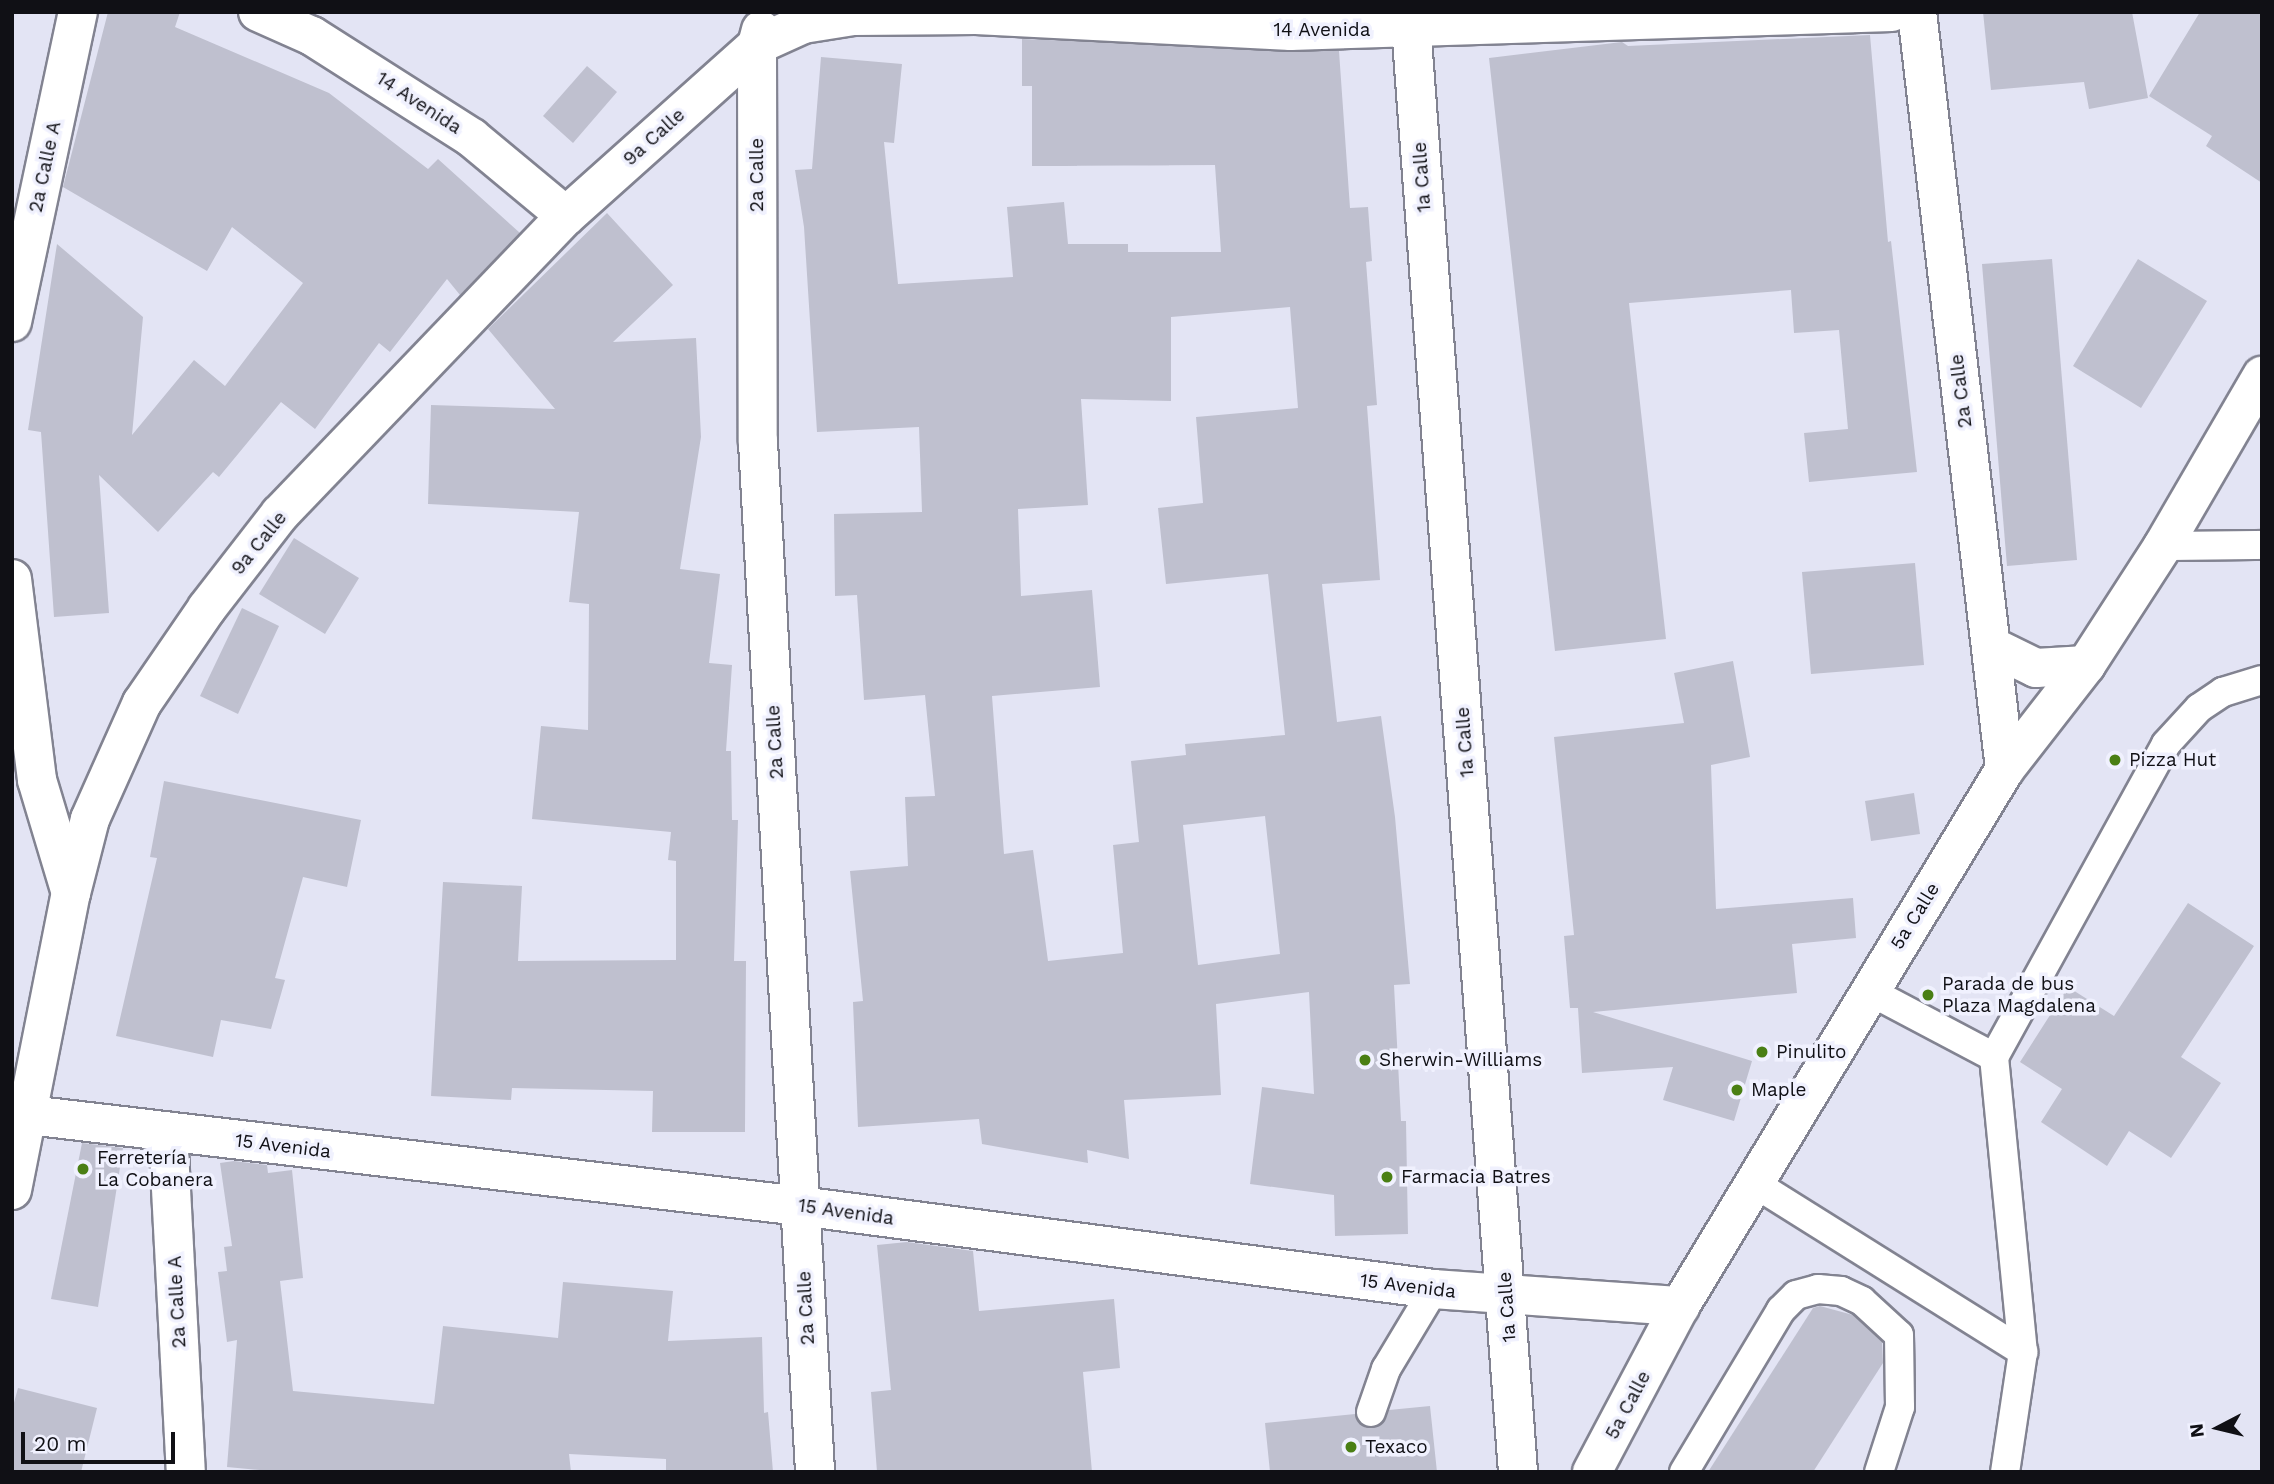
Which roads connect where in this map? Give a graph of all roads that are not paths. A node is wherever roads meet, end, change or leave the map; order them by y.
1 (78, 12) edge
2 (258, 12) edge
3 (1892, 12) edge
4 (1917, 12) edge
5 (1411, 21) edge
6 (761, 29) edge
7 (566, 216) junction
8 (12, 322) edge
9 (2262, 376) edge
10 (2252, 419) edge
11 (2262, 545) edge
12 (2163, 546) junction
13 (12, 579) edge
14 (1991, 646) junction
15 (2086, 665) junction
16 (2262, 680) edge
17 (2005, 769) junction
18 (71, 893) junction
19 (1869, 991) junction
20 (1994, 1057) junction
21 (21, 1115) edge
22 (168, 1132) junction
23 (1754, 1183) junction
24 (12, 1189) edge
25 (800, 1206) junction
26 (1434, 1289) junction
27 (1506, 1297) junction
28 (1679, 1306) junction
29 (2023, 1352) junction
30 (1371, 1412) dead end
31 (186, 1472) edge
32 (815, 1472) edge
33 (1518, 1472) edge
34 (1592, 1472) edge
35 (1684, 1472) edge
36 (1878, 1472) edge
37 (2005, 1472) edge

1 - 8 street, 2a Calle A
2 - 7 street, 14 Avenida
3 - 5 street, 14 Avenida
4 - 14 street, 2a Calle
5 - 6 street, 14 Avenida
5 - 27 street, 1a Calle
6 - 7 street, 9a Calle
6 - 25 street, 2a Calle
7 - 18 street, 9a Calle
9 - 10 street, 5a Calle
10 - 12 street, 5a Calle
11 - 12 lane
12 - 15 street, 5a Calle
13 - 18 street
14 - 15 street
14 - 17 street, 2a Calle
15 - 17 street, 5a Calle
16 - 20 lane
17 - 19 street, 5a Calle
18 - 21 street, 9a Calle
19 - 20 lane
19 - 23 street, 5a Calle
20 - 29 lane
21 - 22 street, 15 Avenida
21 - 24 street, 9a Calle
22 - 25 street, 15 Avenida
22 - 31 street, 2a Calle A
23 - 28 street, 5a Calle
23 - 29 lane
25 - 26 street, 15 Avenida
25 - 32 street, 2a Calle
26 - 27 street, 15 Avenida
26 - 30 lane
27 - 28 street, 15 Avenida
27 - 33 street, 1a Calle
28 - 34 street, 5a Calle
29 - 37 lane
35 - 36 lane

